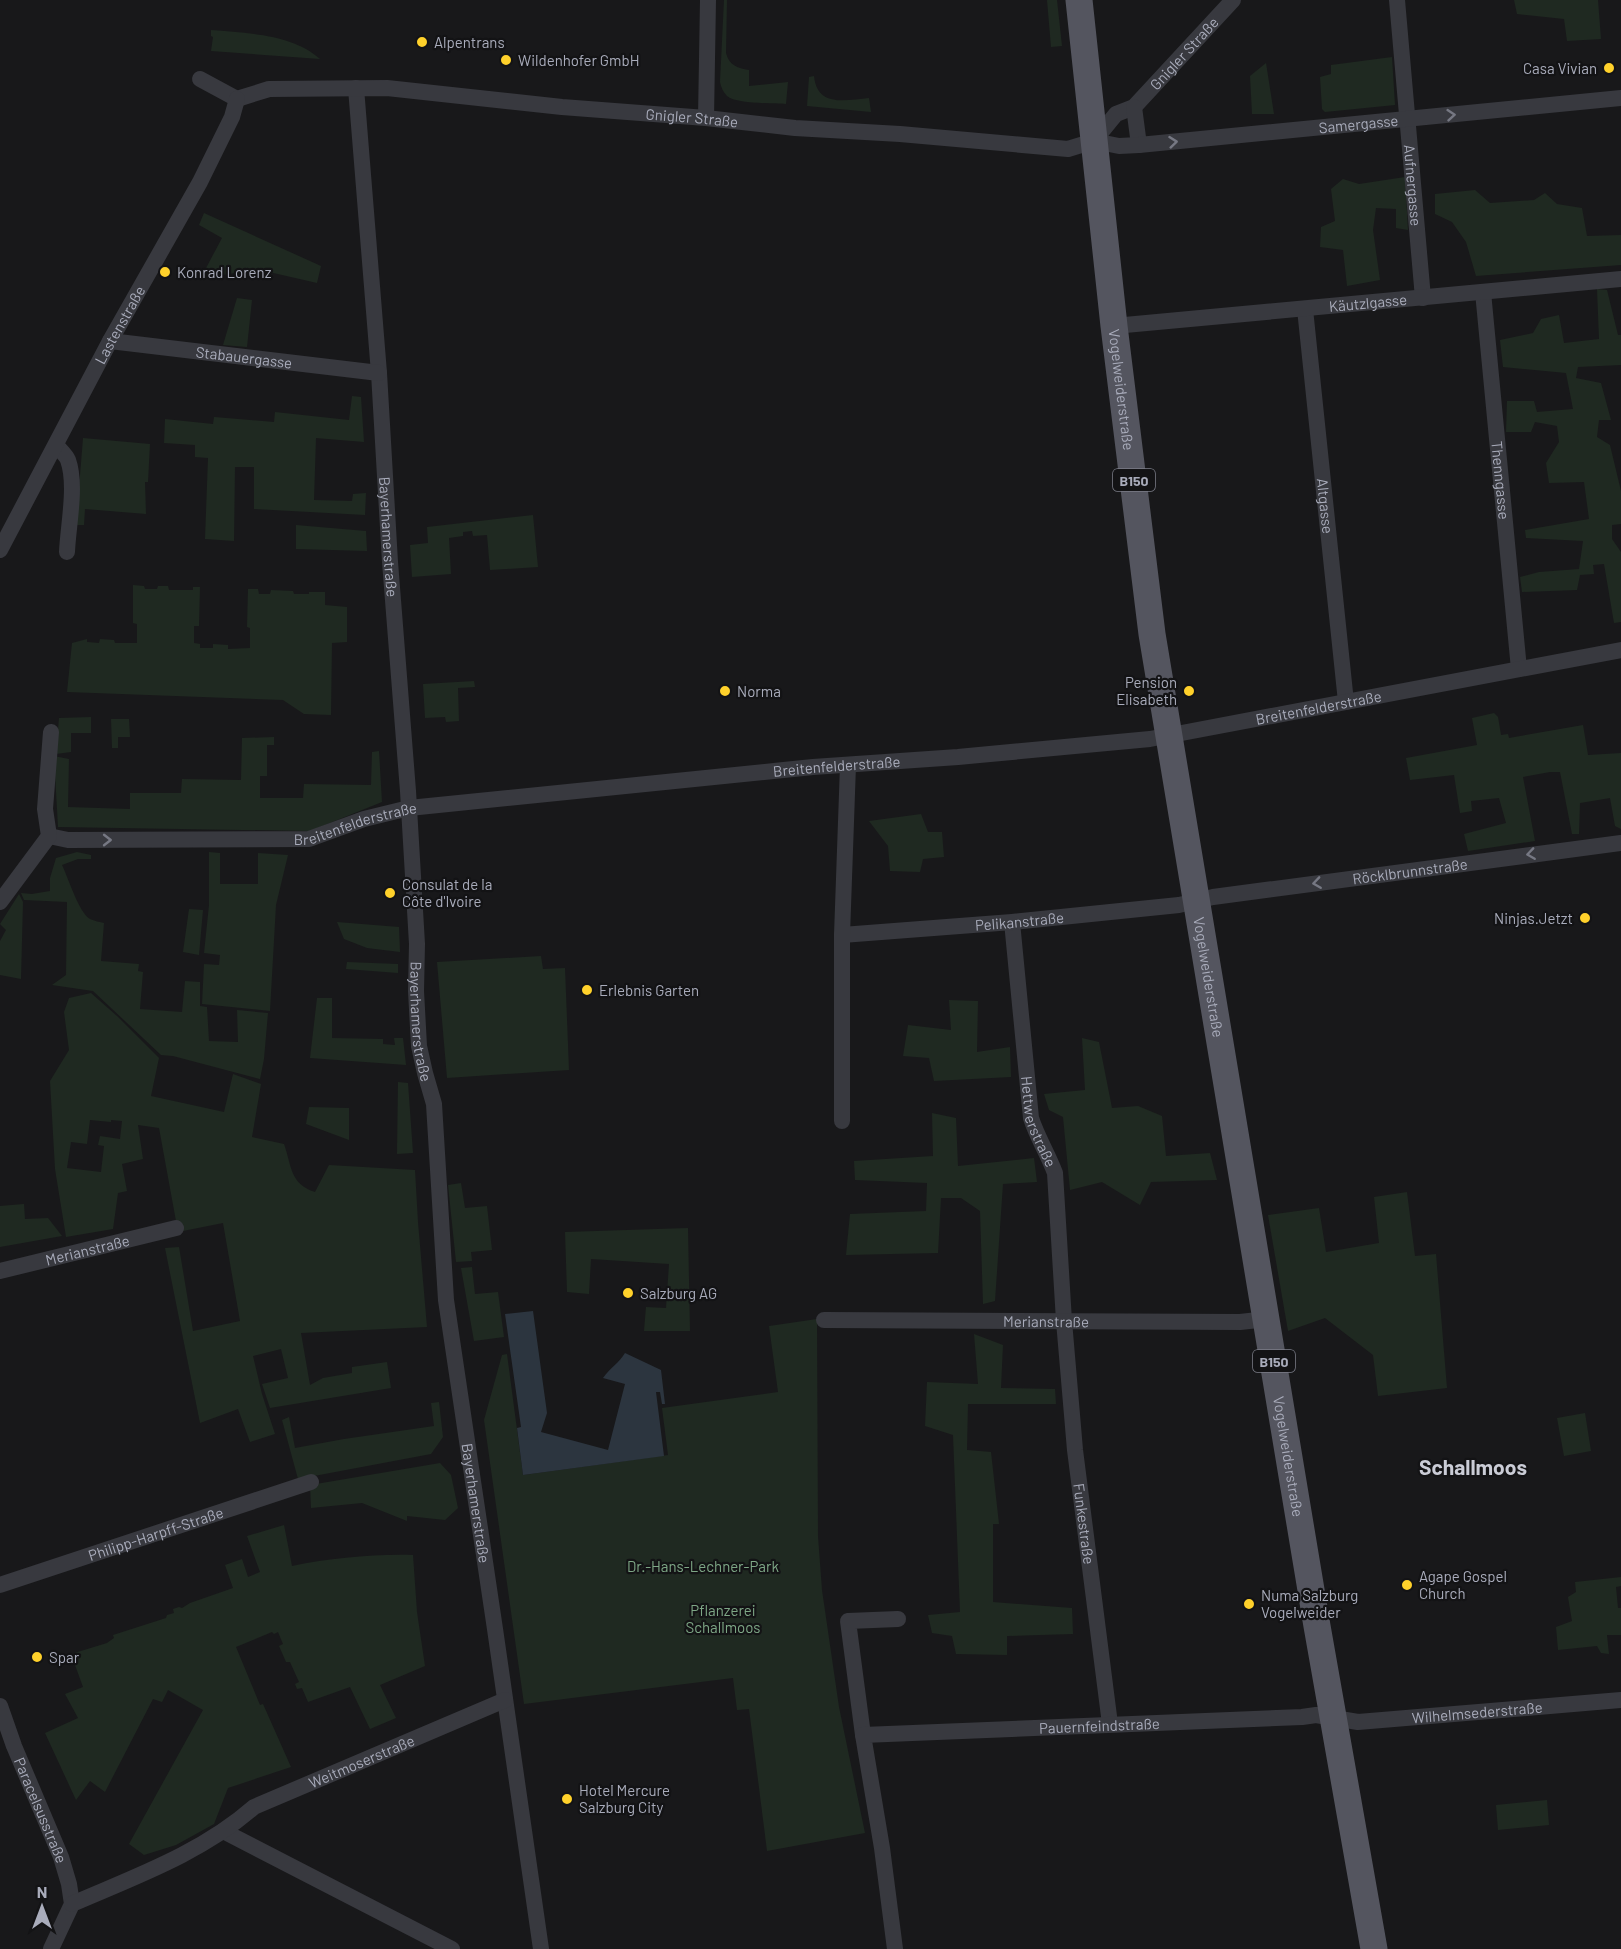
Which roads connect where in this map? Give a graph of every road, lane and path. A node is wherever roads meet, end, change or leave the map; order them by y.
1 (708, 0) edge
2 (1079, 0) edge
3 (1233, 0) edge
4 (1397, 0) edge
5 (200, 79) dead end
6 (356, 88) junction
7 (1621, 98) edge
8 (237, 99) junction
9 (1134, 107) junction
10 (706, 118) junction
11 (1407, 119) junction
12 (1094, 141) junction
13 (1139, 145) junction
14 (1621, 279) edge
15 (1483, 292) junction
16 (1423, 298) junction
17 (1305, 309) junction
18 (1114, 326) junction
19 (110, 341) junction
20 (379, 373) junction
21 (56, 446) junction
22 (0, 550) edge
23 (66, 552) dead end
24 (1621, 650) edge
25 (1519, 669) junction
26 (1346, 702) junction
27 (51, 732) dead end
28 (1170, 736) junction
29 (848, 765) junction
30 (409, 808) junction
31 (49, 836) junction
32 (1621, 843) edge
33 (1198, 900) junction
34 (0, 902) edge
35 (1012, 922) junction
36 (842, 935) junction
37 (842, 1121) dead end
38 (176, 1228) dead end
39 (0, 1271) edge
40 (1268, 1319) junction
41 (824, 1320) dead end
42 (1064, 1321) junction
43 (311, 1482) dead end
44 (0, 1585) edge
45 (898, 1619) dead end
46 (505, 1700) junction
47 (1621, 1700) edge
48 (0, 1706) edge
49 (1334, 1717) junction
50 (1110, 1724) junction
51 (863, 1735) junction
52 (223, 1831) junction
53 (72, 1904) junction
54 (51, 1949) edge
55 (452, 1949) edge
56 (540, 1949) edge
57 (895, 1949) edge
58 (1374, 1949) edge

1 - 10 street
2 - 12 main road, Vogelweiderstraße / B150
3 - 9 street, Gnigler Straße
4 - 11 street, Aufnergasse
5 - 8 street
6 - 8 street, Gnigler Straße
6 - 10 street, Gnigler Straße
6 - 20 street, Bayerhamerstraße
11 -> 7 street, Samergasse
8 - 19 street, Lastenstraße
9 - 12 street, Gnigler Straße
9 - 13 street
10 - 12 street, Gnigler Straße
13 -> 11 street, Samergasse
11 - 16 street, Aufnergasse
12 - 13 street, Samergasse
12 - 18 main road, Vogelweiderstraße / B150
14 - 15 street, Käutzlgasse
15 - 16 street, Käutzlgasse
15 - 25 street, Thenngasse
16 - 17 street, Käutzlgasse
17 - 18 street, Käutzlgasse
17 - 26 street, Altgasse
18 - 28 main road, Vogelweiderstraße / B150
19 - 20 street, Stabauergasse
19 - 21 street, Lastenstraße
20 - 30 street, Bayerhamerstraße
21 - 22 street, Lastenstraße
21 - 23 street
24 - 25 street, Breitenfelderstraße
25 - 26 street, Breitenfelderstraße
26 - 28 street, Breitenfelderstraße
27 - 31 street
28 - 29 street, Breitenfelderstraße
28 - 33 main road, Vogelweiderstraße / B150
29 - 30 street, Breitenfelderstraße
29 - 36 street
31 -> 30 street, Breitenfelderstraße
30 - 46 street, Bayerhamerstraße
31 - 34 street
32 -> 33 street, Röcklbrunnstraße
33 - 35 street, Pelikanstraße
33 - 40 main road, Vogelweiderstraße / B150
35 - 36 street, Pelikanstraße
35 - 42 street, Hettwerstraße
36 - 37 street
38 - 39 street, Merianstraße
40 - 42 street, Merianstraße
40 - 49 main road, Vogelweiderstraße / B150
41 - 42 street, Merianstraße
42 - 50 street, Funkestraße
43 - 44 street, Philipp-Harpff-Straße
45 - 51 street
46 - 52 street, Weitmoserstraße
46 - 56 street, Bayerhamerstraße
47 - 49 street, Wilhelmsederstraße
48 - 53 street, Paracelsusstraße
49 - 50 street, Pauernfeindstraße
49 - 58 main road, Vogelweiderstraße / B150
50 - 51 street, Pauernfeindstraße
51 - 57 street
52 - 53 street, Weitmoserstraße
52 - 55 street
53 - 54 street

